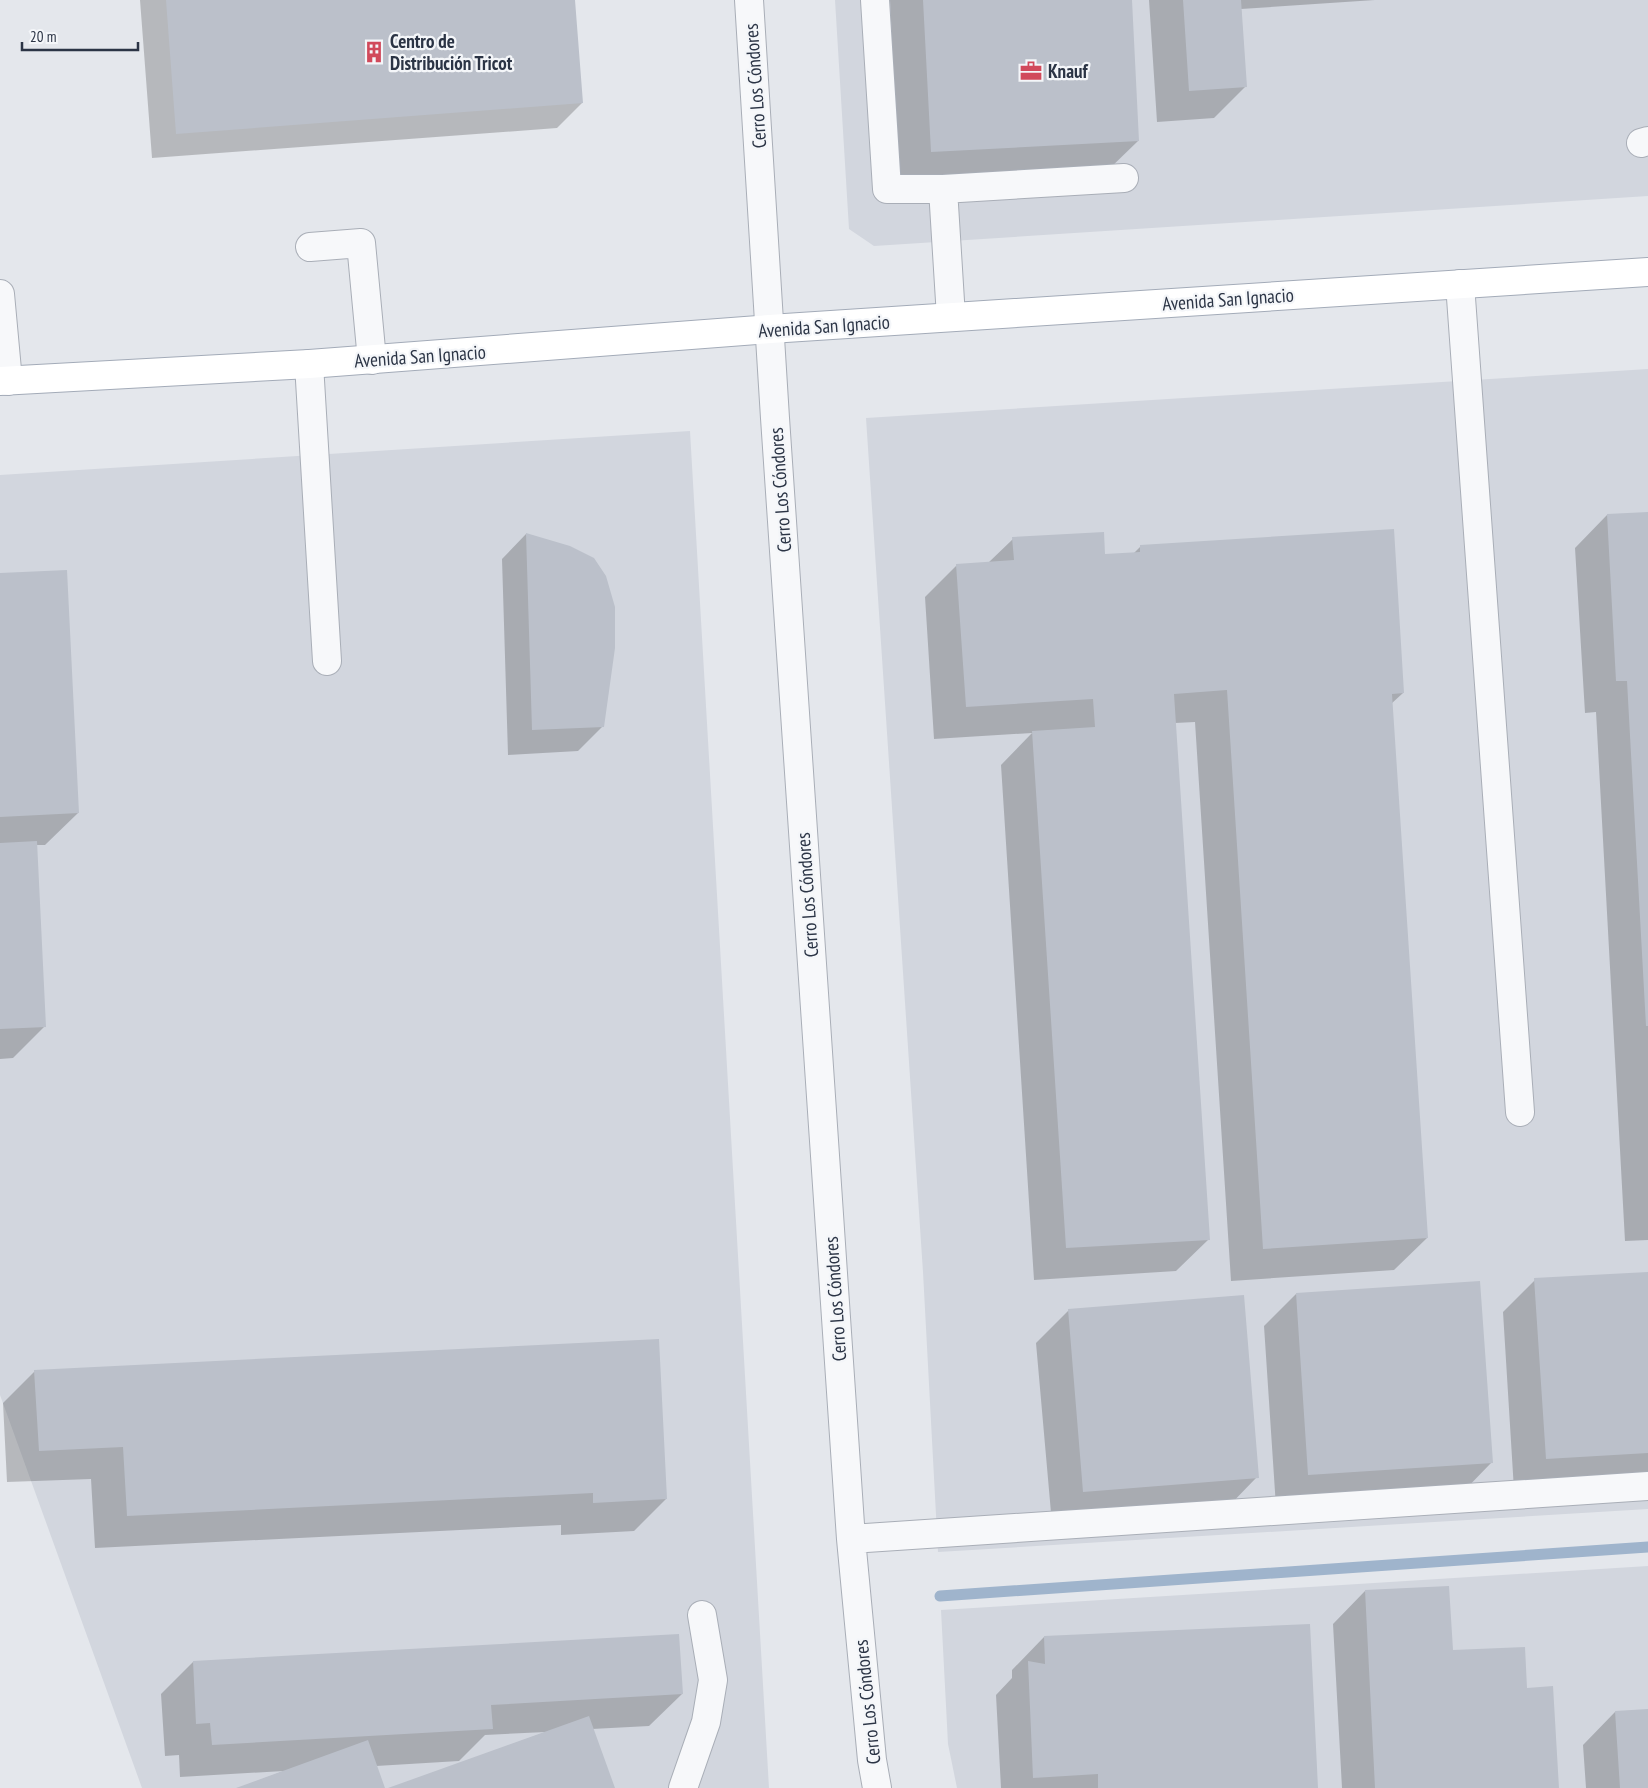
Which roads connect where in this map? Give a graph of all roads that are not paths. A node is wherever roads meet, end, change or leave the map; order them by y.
1 (749, 0) edge
2 (875, 0) edge
3 (1124, 178) dead end
4 (943, 189) junction
5 (310, 247) dead end
6 (1648, 272) edge
7 (1460, 284) junction
8 (0, 294) edge
9 (951, 317) junction
10 (770, 329) junction
11 (372, 360) junction
12 (309, 364) junction
13 (4, 381) edge
14 (327, 661) dead end
15 (1520, 1112) dead end
16 (1648, 1486) edge
17 (851, 1539) junction
18 (702, 1615) dead end
19 (683, 1788) edge
20 (877, 1788) edge

1 - 10 street, Cerro Los Cóndores
2 - 4 street
3 - 4 street
4 - 9 street
5 - 11 street
6 - 7 main road, Avenida San Ignacio
7 - 9 main road, Avenida San Ignacio
7 - 15 street
8 - 13 street
9 - 10 main road, Avenida San Ignacio
10 - 11 main road, Avenida San Ignacio
10 - 17 street, Cerro Los Cóndores
11 - 12 main road, Avenida San Ignacio
12 - 13 main road, Avenida San Ignacio
12 - 14 street
16 - 17 street
17 - 20 street, Cerro Los Cóndores
18 - 19 street

